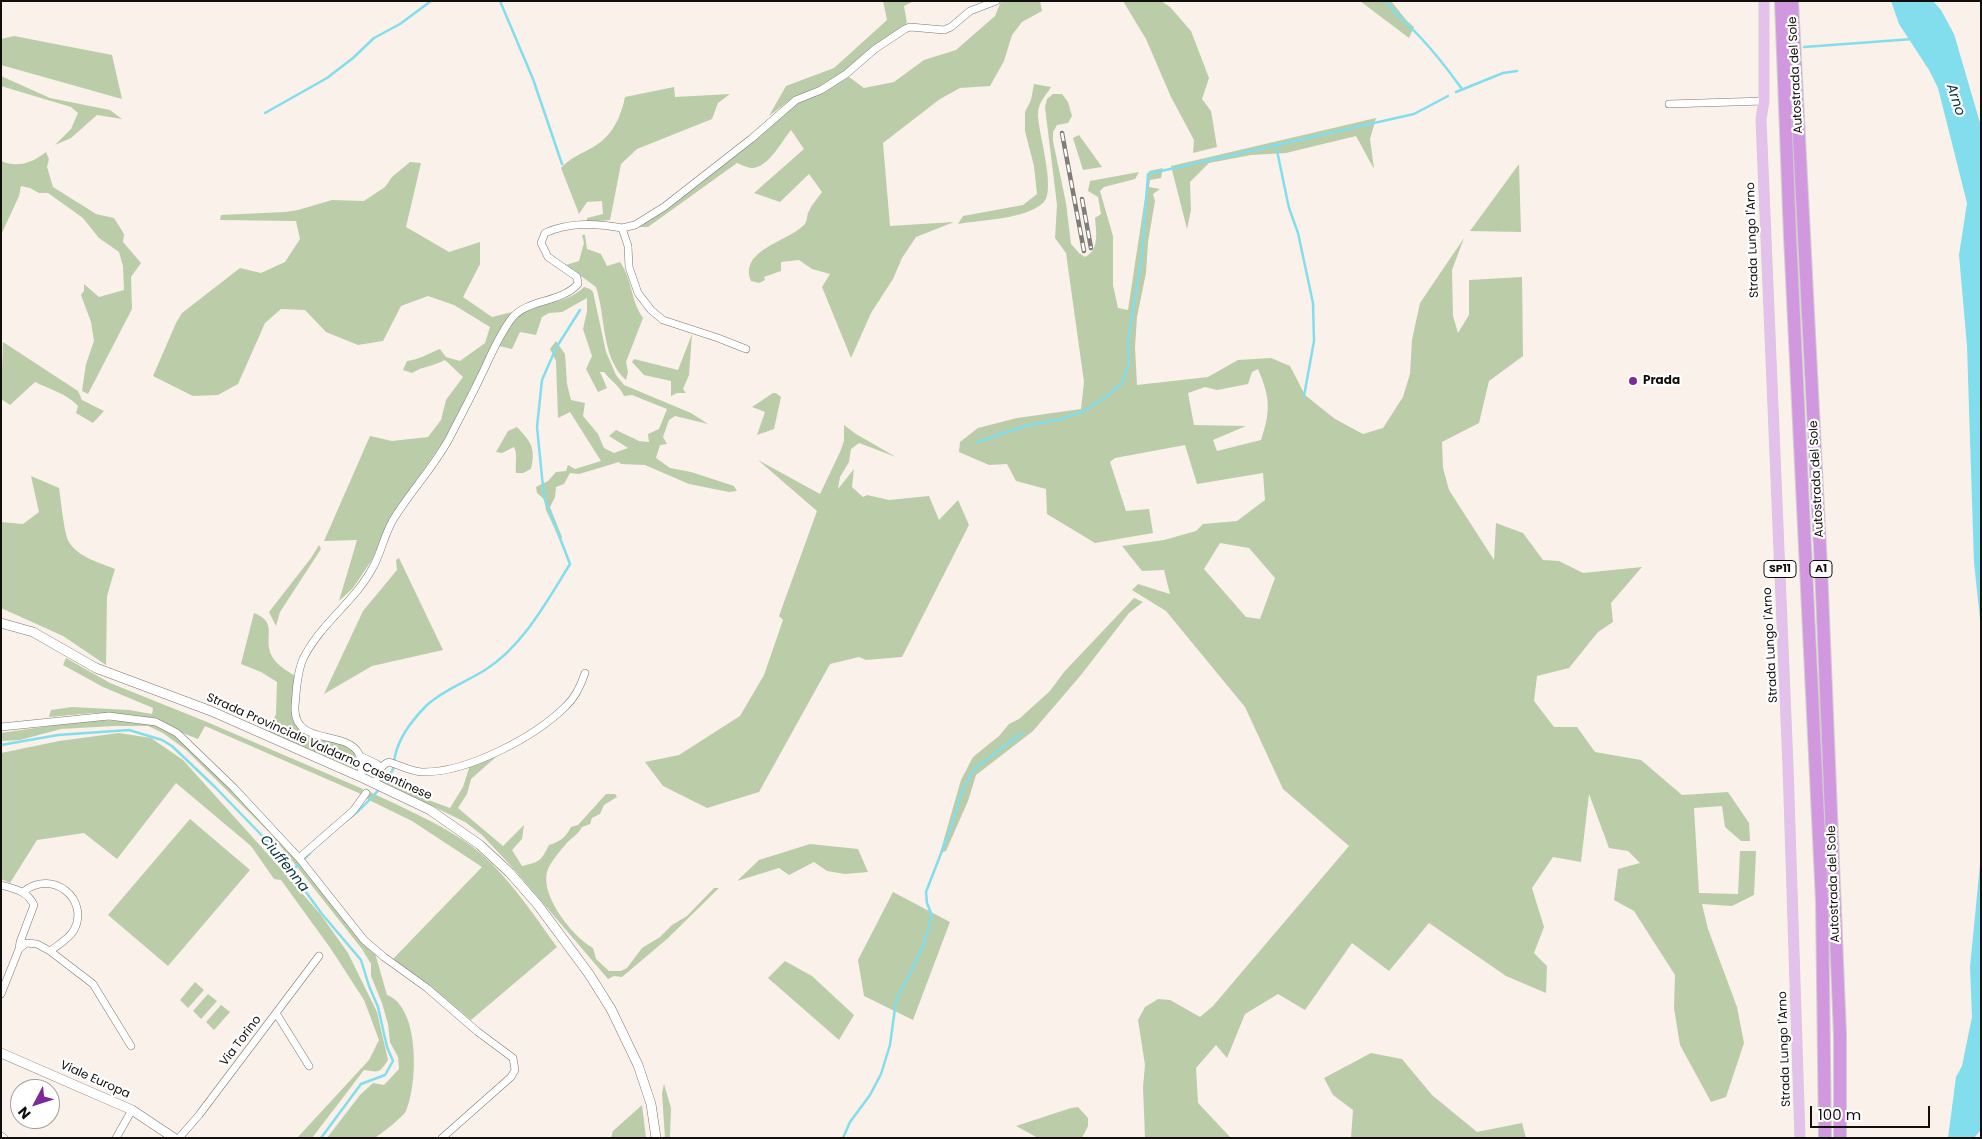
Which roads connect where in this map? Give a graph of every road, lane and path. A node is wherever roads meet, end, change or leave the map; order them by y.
1 (996, 1) edge
2 (1764, 1) edge
3 (1781, 1) edge
4 (1792, 1) edge
5 (1764, 101) junction
6 (1669, 104) dead end
7 (622, 228) junction
8 (746, 349) dead end
9 (1, 623) edge
10 (1, 627) edge
11 (15, 627) junction
12 (585, 673) dead end
13 (1, 727) edge
14 (360, 756) junction
15 (380, 768) junction
16 (361, 777) junction
17 (377, 778) dead end
18 (366, 793) dead end
19 (299, 858) junction
20 (1, 885) edge
21 (23, 892) junction
22 (19, 949) junction
23 (50, 950) junction
24 (319, 956) dead end
25 (4, 981) edge
26 (1, 994) edge
27 (276, 1012) junction
28 (131, 1046) dead end
29 (1, 1053) edge
30 (308, 1066) dead end
31 (132, 1110) junction
32 (116, 1138) edge
33 (174, 1138) edge
34 (179, 1138) edge
35 (442, 1138) edge
36 (656, 1138) edge
37 (1800, 1138) edge
38 (1825, 1138) edge
39 (1840, 1138) edge

1 - 7 street
2 - 5 main road, Strada Lungo l'Arno / SP11
3 - 38 highway, Autostrada del Sole / A1
4 - 39 highway, Autostrada del Sole / A1
5 - 6 street
5 - 37 main road, Strada Lungo l'Arno / SP11
7 - 8 street
7 - 14 street
9 - 11 main road, Strada Provinciale Valdarno Casentinese
10 - 11 street, Strada Provinciale Valdarno Casentinese
11 - 16 main road, Strada Provinciale Valdarno Casentinese
12 - 15 street
13 - 19 street
14 - 15 street
14 - 16 street
15 - 17 street
16 - 36 main road, Strada Provinciale Valdarno Casentinese
18 - 19 street
19 - 35 street
20 - 21 street
21 - 22 street
21 - 23 street
22 - 23 street
22 - 25 street
23 - 28 street
24 - 27 street, Via Torino
25 - 26 street
27 - 30 street
27 - 34 street, Via Torino
29 - 31 main road, Viale Europa
31 - 32 street
31 - 33 main road, Viale Europa

